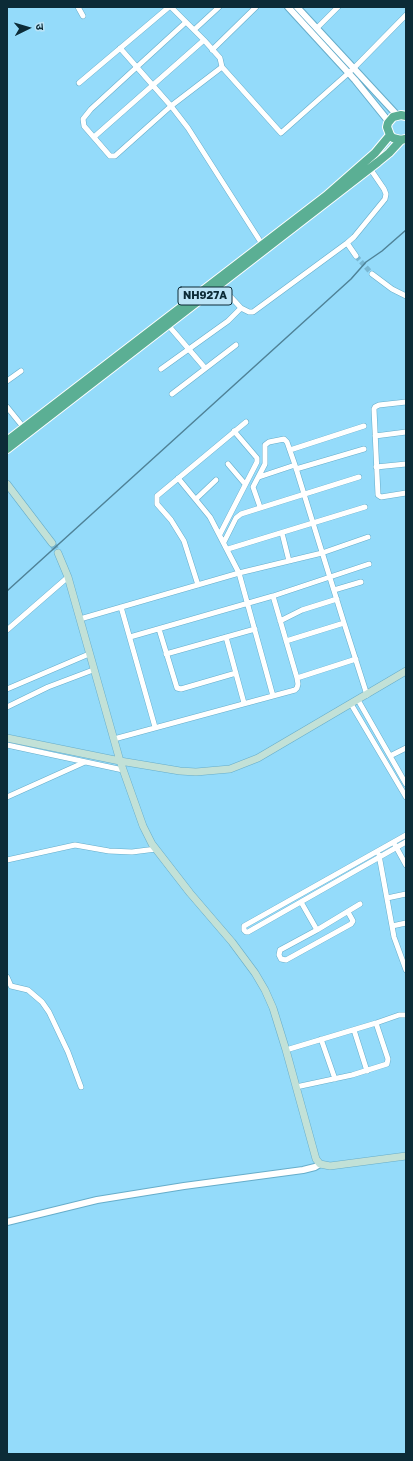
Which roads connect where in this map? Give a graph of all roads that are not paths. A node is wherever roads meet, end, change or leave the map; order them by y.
1 (78, 7) edge
2 (170, 7) edge
3 (219, 7) edge
4 (256, 7) edge
5 (288, 7) edge
6 (297, 7) edge
7 (338, 7) edge
8 (406, 15) edge
9 (83, 16) dead end
10 (186, 22) junction
11 (317, 28) junction
12 (194, 30) junction
13 (204, 40) junction
14 (120, 48) junction
15 (212, 50) junction
16 (222, 67) junction
17 (137, 68) junction
18 (351, 71) junction
19 (79, 83) dead end
20 (153, 86) junction
21 (171, 106) junction
22 (397, 115) junction
23 (406, 116) edge
24 (389, 122) junction
25 (390, 135) junction
26 (94, 137) junction
27 (403, 139) edge
28 (368, 165) junction
29 (346, 243) junction
30 (262, 244) junction
31 (356, 256) tunnel mouth
32 (372, 274) tunnel mouth
33 (218, 282) junction
34 (406, 296) edge
35 (241, 308) junction
36 (168, 325) junction
37 (236, 345) dead end
38 (189, 350) junction
39 (205, 368) junction
40 (161, 369) dead end
41 (21, 371) dead end
42 (7, 381) edge
43 (172, 394) dead end
44 (406, 402) edge
45 (7, 407) edge
46 (246, 422) dead end
47 (364, 426) dead end
48 (24, 428) junction
49 (234, 431) junction
50 (406, 432) edge
51 (375, 436) junction
52 (7, 441) edge
53 (7, 449) edge
54 (290, 450) junction
55 (364, 450) dead end
56 (228, 464) dead end
57 (406, 464) edge
58 (295, 467) junction
59 (376, 467) junction
60 (260, 477) junction
61 (359, 477) dead end
62 (178, 478) junction
63 (216, 480) dead end
64 (7, 484) edge
65 (245, 484) junction
66 (406, 493) edge
67 (304, 494) junction
68 (196, 499) junction
69 (260, 507) junction
70 (365, 507) dead end
71 (313, 524) junction
72 (282, 533) junction
73 (220, 534) junction
74 (368, 537) dead end
75 (224, 542) junction
76 (52, 543) tunnel mouth
77 (228, 549) junction
78 (58, 553) tunnel mouth
79 (322, 553) junction
80 (289, 561) junction
81 (369, 564) dead end
82 (239, 573) junction
83 (329, 576) junction
84 (68, 577) junction
85 (361, 582) dead end
86 (198, 585) junction
87 (334, 590) junction
88 (273, 596) junction
89 (336, 600) junction
90 (248, 603) junction
91 (121, 607) junction
92 (80, 619) junction
93 (280, 621) junction
94 (344, 623) junction
95 (159, 629) junction
96 (255, 629) junction
97 (7, 630) edge
98 (130, 637) junction
99 (226, 637) junction
100 (286, 641) junction
101 (89, 654) junction
102 (166, 654) junction
103 (356, 659) junction
104 (93, 670) junction
105 (406, 671) edge
106 (236, 673) junction
107 (297, 678) junction
108 (7, 689) edge
109 (367, 695) junction
110 (272, 696) junction
111 (358, 700) junction
112 (244, 703) junction
113 (351, 704) junction
114 (7, 707) edge
115 (155, 727) junction
116 (7, 738) edge
117 (114, 739) junction
118 (7, 745) edge
119 (406, 748) edge
120 (390, 756) junction
121 (120, 761) junction
122 (85, 762) junction
123 (123, 770) junction
124 (404, 777) edge
125 (406, 784) edge
126 (7, 797) edge
127 (406, 797) edge
128 (406, 835) edge
129 (393, 842) junction
130 (406, 842) edge
131 (396, 847) junction
132 (156, 849) junction
133 (378, 850) junction
134 (379, 857) junction
135 (7, 860) edge
136 (406, 865) edge
137 (406, 894) edge
138 (387, 898) junction
139 (301, 902) junction
140 (360, 904) dead end
141 (348, 912) junction
142 (406, 923) edge
143 (392, 926) junction
144 (317, 930) junction
145 (403, 956) edge
146 (406, 970) edge
147 (7, 977) edge
148 (406, 1016) edge
149 (376, 1024) junction
150 (354, 1030) junction
151 (321, 1039) junction
152 (286, 1050) junction
153 (367, 1070) junction
154 (335, 1079) junction
155 (81, 1087) dead end
156 (296, 1087) junction
157 (406, 1156) edge
158 (320, 1164) junction
159 (7, 1222) edge

1 - 9 street
2 - 10 street
2 - 14 street
3 - 12 street
4 - 15 street
5 - 18 street
6 - 11 street
7 - 11 street
8 - 18 street
10 - 12 street
10 - 17 street
11 - 18 street
12 - 13 street
13 - 15 street
13 - 20 street
14 - 17 street
14 - 19 street
15 - 16 street
16 - 18 street
16 - 21 street
17 - 20 street
17 - 26 street
18 - 22 street
18 - 24 street
20 - 21 street
20 - 26 street
21 - 26 street
21 - 30 street
22 - 23 highway
22 - 24 highway
24 - 25 highway
25 - 27 highway, NH927A
25 - 28 highway, NH927A
27 - 28 highway, NH927A
28 - 29 street
28 - 30 highway, NH927A
28 - 33 highway, NH927A
29 - 31 street
29 - 35 street
30 - 33 highway, NH927A
32 - 34 street
33 - 35 street
33 - 36 highway, NH927A
33 - 48 highway, NH927A
35 - 38 street
36 - 38 street
36 - 53 highway, NH927A
37 - 39 street
38 - 39 street
38 - 40 street
39 - 43 street
41 - 42 street
44 - 51 street
45 - 48 street
46 - 49 street
47 - 54 street
48 - 52 highway, NH927A
49 - 62 street
49 - 65 street
50 - 51 street
51 - 59 street
54 - 58 street
54 - 60 street
55 - 58 street
56 - 65 street
57 - 59 street
58 - 60 street
58 - 67 street
59 - 66 street
60 - 69 street
61 - 67 street
62 - 68 street
62 - 86 street
63 - 68 street
64 - 76 main road
65 - 73 street
67 - 69 street
67 - 71 street
68 - 73 street
69 - 75 street
70 - 71 street
71 - 72 street
71 - 79 street
72 - 77 street
72 - 80 street
73 - 75 street
74 - 79 street
75 - 77 street
77 - 82 street
78 - 84 main road
79 - 80 street
79 - 83 street
80 - 82 street
81 - 83 street
82 - 86 street
82 - 90 street
83 - 87 street
83 - 88 street
84 - 92 main road
84 - 97 street
85 - 87 street
86 - 91 street
87 - 89 street
88 - 90 street
88 - 93 street
89 - 93 street
89 - 94 street
90 - 95 street
90 - 96 street
91 - 92 street
91 - 98 street
92 - 101 main road
93 - 100 street
94 - 100 street
94 - 103 street
95 - 98 street
95 - 102 street
96 - 99 street
96 - 110 street
98 - 115 street
99 - 102 street
99 - 106 street
100 - 107 street
101 - 104 main road
101 - 108 street
102 - 106 street
103 - 107 street
103 - 109 street
104 - 114 street
104 - 117 main road
105 - 109 main road
106 - 112 street
107 - 110 street
109 - 111 main road
110 - 112 street
111 - 113 main road
111 - 120 street
112 - 115 street
113 - 121 main road
113 - 127 street
115 - 117 street
116 - 121 main road
117 - 121 main road
118 - 122 street
119 - 120 street
120 - 124 street
121 - 123 main road
122 - 123 street
122 - 126 street
123 - 132 main road
124 - 125 street
128 - 129 street
129 - 131 street
129 - 133 street
130 - 131 street
131 - 134 street
131 - 136 street
132 - 135 street
132 - 152 main road
133 - 134 street
133 - 139 street
134 - 138 street
134 - 139 street
137 - 138 street
138 - 143 street
139 - 144 street
140 - 141 street
141 - 144 street
141 - 144 street
142 - 143 street
143 - 145 street
145 - 146 street
147 - 155 street
148 - 149 street
149 - 150 street
149 - 153 street
150 - 151 street
150 - 153 street
151 - 152 street
151 - 154 street
152 - 156 main road
153 - 154 street
154 - 156 street
156 - 158 main road
157 - 158 main road
158 - 159 street

